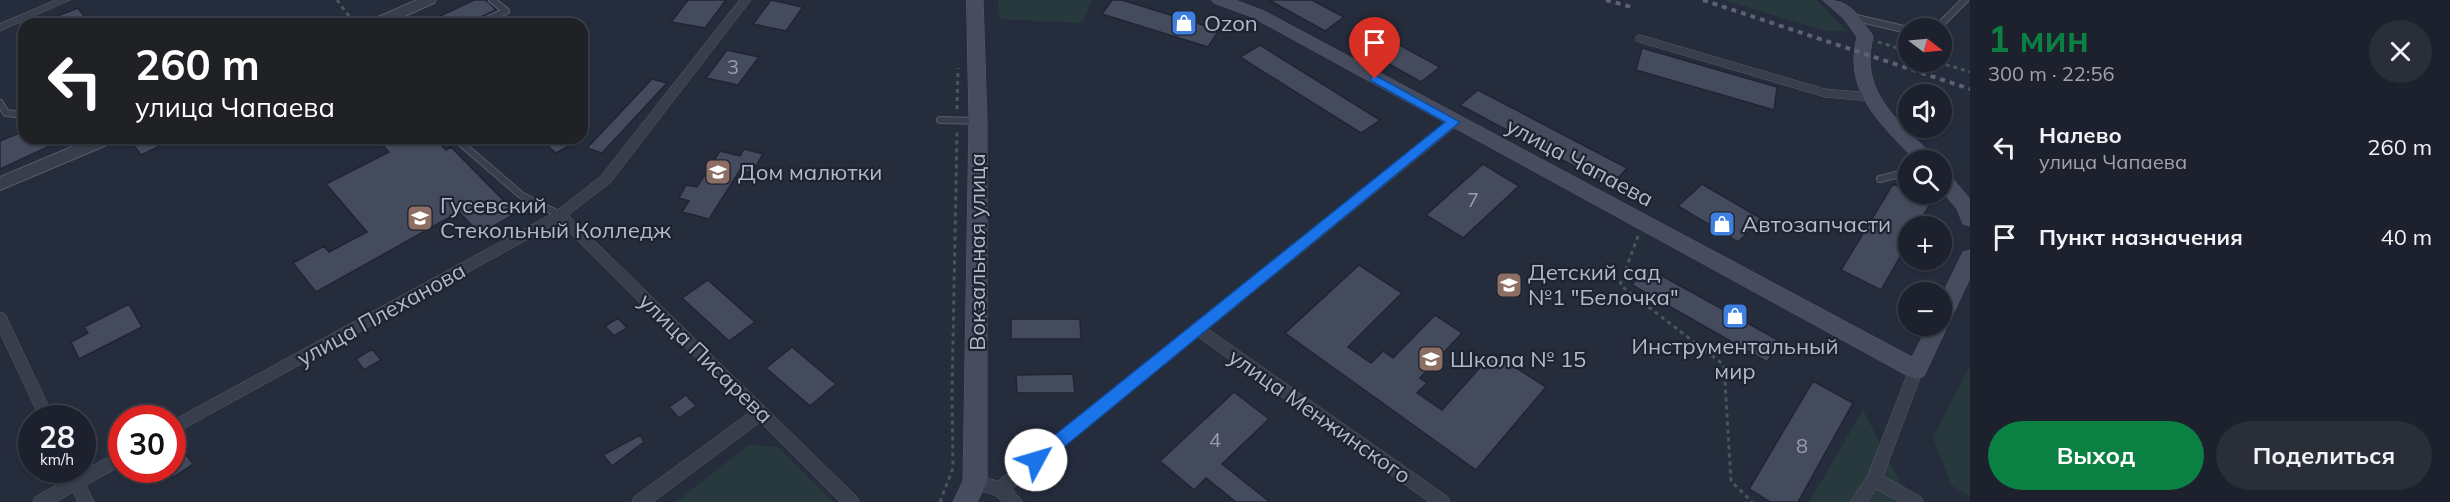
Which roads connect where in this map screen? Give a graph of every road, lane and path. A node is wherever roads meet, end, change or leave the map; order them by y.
1 (65, 0) edge
2 (337, 0) edge
3 (429, 0) edge
4 (492, 0) edge
5 (746, 0) edge
6 (975, 0) edge
7 (1220, 0) edge
8 (1831, 0) edge
9 (1965, 0) edge
10 (1850, 16) junction
11 (23, 18) edge
12 (350, 18) edge
13 (388, 18) edge
14 (491, 18) edge
15 (1947, 18) edge
16 (18, 20) edge
17 (0, 28) edge
18 (1898, 28) edge
19 (1865, 37) junction
20 (1640, 39) dead end
21 (1898, 48) edge
22 (958, 66) dead end
23 (1952, 66) edge
24 (1970, 72) edge
25 (1871, 97) junction
26 (0, 104) edge
27 (18, 114) edge
28 (940, 120) dead end
29 (957, 121) junction
30 (978, 121) junction
31 (1454, 122) junction
32 (76, 144) edge
33 (462, 144) edge
34 (1916, 150) edge
35 (1898, 175) edge
36 (1881, 179) dead end
37 (0, 184) edge
38 (1952, 190) edge
39 (560, 215) junction
40 (1970, 219) edge
41 (1643, 224) junction
42 (1970, 257) edge
43 (1952, 296) edge
44 (0, 318) edge
45 (1197, 329) junction
46 (1933, 336) edge
47 (1916, 370) junction
48 (41, 405) edge
49 (760, 412) junction
50 (186, 421) edge
51 (1874, 479) junction
52 (65, 483) edge
53 (77, 483) edge
54 (1000, 489) junction
55 (970, 492) edge
56 (41, 502) edge
57 (86, 502) edge
58 (640, 502) edge
59 (851, 502) edge
60 (940, 502) edge
61 (1015, 502) edge
62 (1442, 502) edge
63 (1752, 502) edge
64 (1858, 502) edge
65 (1915, 502) edge

1 - 11 street
2 - 12 path
3 - 13 street
4 - 14 lane
5 - 39 street, улица Плеханова
6 - 30 main road, Вокзальная улица
7 - 31 main road, улица Чапаева
8 - 10 main road
9 - 15 lane
10 - 18 lane
10 - 19 main road
16 - 17 street
19 - 21 path
19 - 25 main road
20 - 25 street
22 - 29 path
23 - 24 path
25 - 34 main road
26 - 27 lane
28 - 29 lane
29 - 30 lane
29 - 60 path
30 - 55 main road, Вокзальная улица
31 - 41 main road, улица Чапаева
31 - 45 street
32 - 37 street
33 - 39 lane
35 - 36 lane
38 - 40 main road
39 - 49 street, улица Писарева
39 - 50 street, улица Плеханова
41 - 47 main road, улица Чапаева
41 - 63 path
42 - 43 main road
44 - 48 street
45 - 54 street
45 - 62 street, улица Менжинского
46 - 47 main road
47 - 51 street
49 - 58 street
49 - 59 street, улица Писарева
51 - 64 street
51 - 65 street
52 - 56 street
53 - 57 street
54 - 55 street
54 - 61 street

